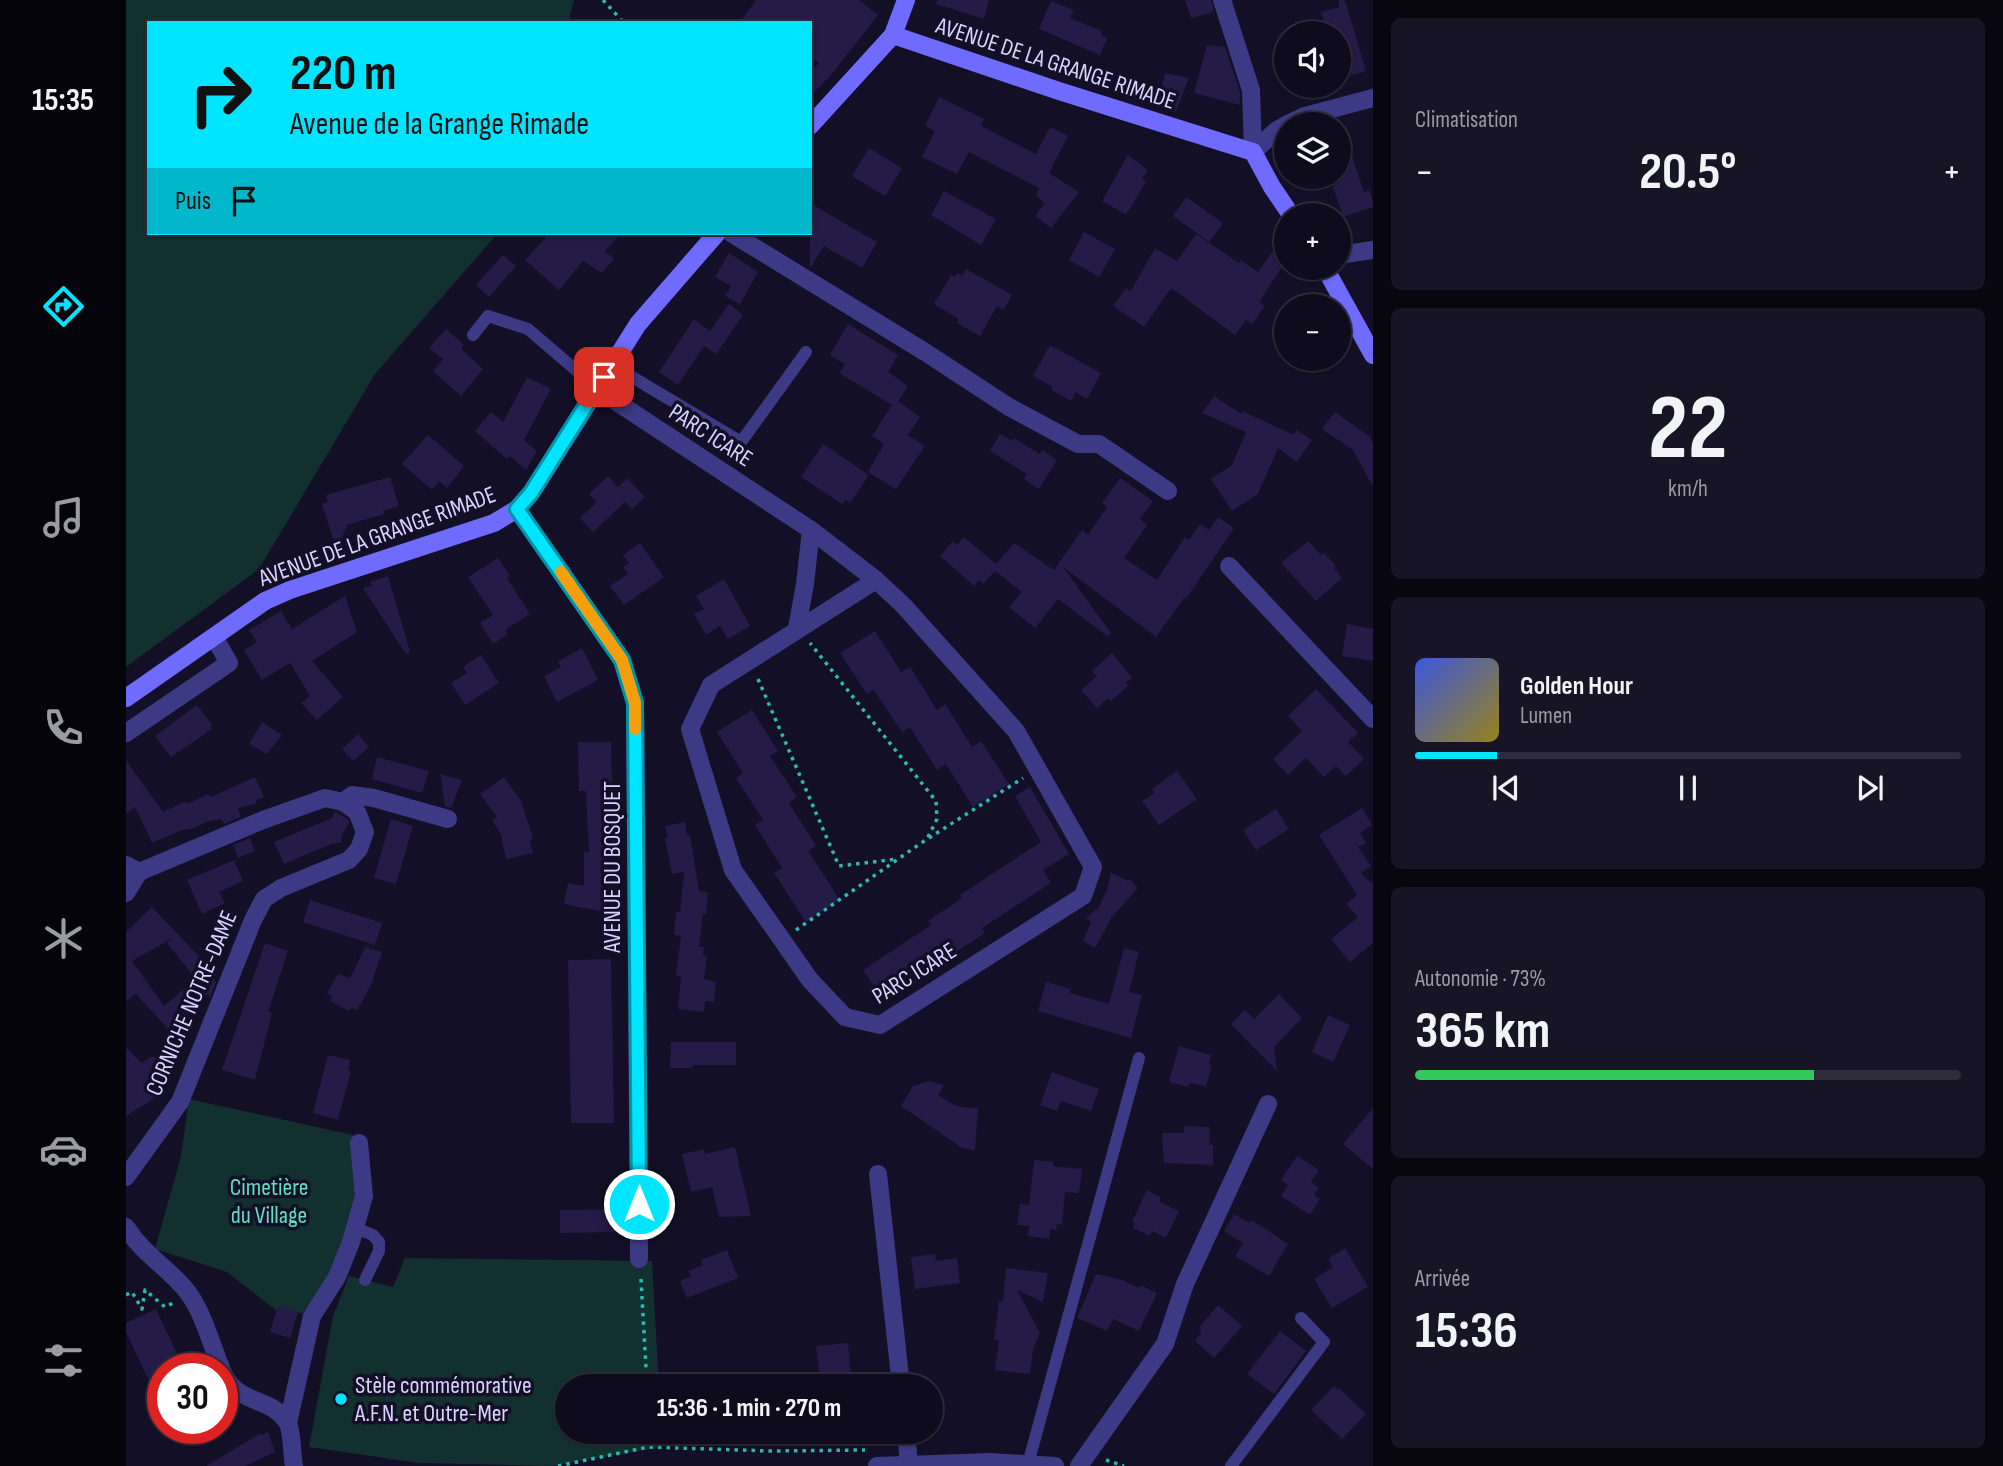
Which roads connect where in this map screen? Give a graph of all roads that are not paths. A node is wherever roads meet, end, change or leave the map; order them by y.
1 (906, 0) edge
2 (1222, 0) edge
3 (893, 35) junction
4 (1373, 98) edge
5 (1320, 112) edge
6 (812, 124) edge
7 (1274, 133) edge
8 (1253, 152) junction
9 (1283, 203) edge
10 (715, 235) edge
11 (735, 235) edge
12 (1373, 250) edge
13 (1351, 253) edge
14 (1332, 280) edge
15 (473, 335) dead end
16 (806, 352) dead end
17 (1373, 355) edge
18 (612, 365) junction
19 (591, 384) junction
20 (1168, 491) dead end
21 (517, 509) junction
22 (811, 530) junction
23 (1229, 566) dead end
24 (876, 580) junction
25 (797, 628) junction
26 (214, 637) junction
27 (126, 698) edge
28 (1373, 719) edge
29 (126, 733) edge
30 (343, 802) junction
31 (448, 819) dead end
32 (133, 868) edge
33 (126, 893) edge
34 (1139, 1058) dead end
35 (1268, 1104) dead end
36 (359, 1143) dead end
37 (878, 1174) dead end
38 (126, 1177) edge
39 (126, 1227) edge
40 (355, 1228) junction
41 (639, 1259) road end
42 (365, 1280) dead end
43 (1301, 1318) dead end
44 (215, 1353) edge
45 (900, 1374) edge
46 (238, 1392) edge
47 (288, 1423) junction
48 (908, 1449) edge
49 (1083, 1460) edge
50 (1028, 1464) junction
51 (294, 1466) edge
52 (877, 1466) edge
53 (1055, 1466) edge
54 (1231, 1466) edge

1 - 3 street
2 - 8 street
3 - 6 street
3 - 8 street, AVENUE DE LA GRANGE RIMADE
4 - 5 street
7 - 8 street
8 - 9 street
10 - 18 street, AVENUE DE LA GRANGE RIMADE
11 - 20 street
12 - 13 street
14 - 17 street
15 - 19 lane
16 - 18 lane
18 - 19 street, AVENUE DE LA GRANGE RIMADE
19 - 21 street, AVENUE DE LA GRANGE RIMADE
19 - 22 street, PARC ICARE
21 - 26 street, AVENUE DE LA GRANGE RIMADE
21 - 41 street, AVENUE DU BOSQUET
22 - 24 street, PARC ICARE
22 - 25 street
23 - 28 street
24 - 25 street, PARC ICARE
24 - 25 street, PARC ICARE
26 - 27 street, AVENUE DE LA GRANGE RIMADE
26 - 29 street
30 - 31 street
30 - 32 street
30 - 38 street, CORNICHE NOTRE-DAME
32 - 33 street
34 - 50 lane
35 - 49 street
36 - 40 street
37 - 45 street
39 - 44 street
40 - 42 lane
40 - 47 street
43 - 54 lane
46 - 47 street
47 - 51 street
48 - 50 street
48 - 52 street
50 - 53 street

